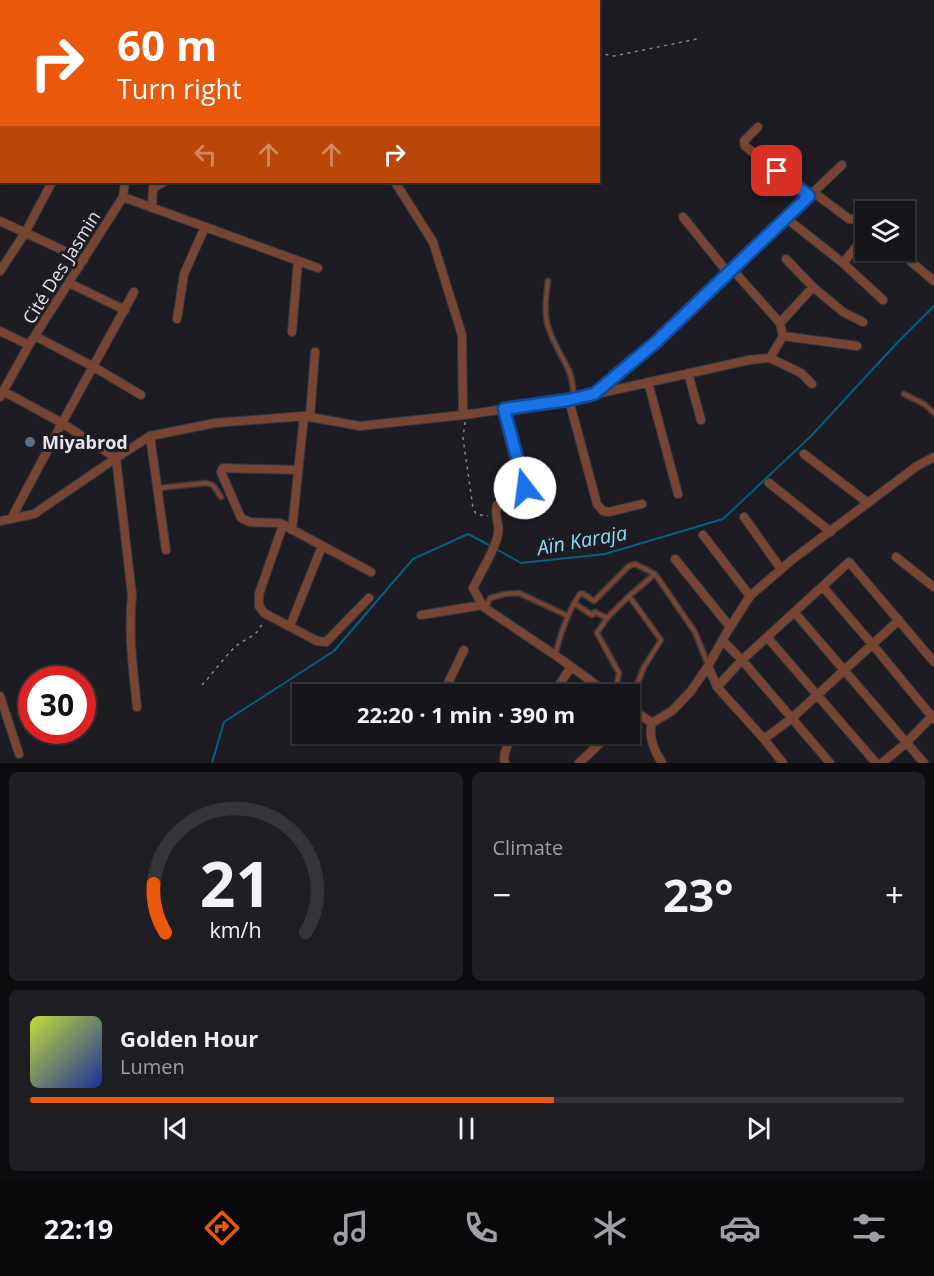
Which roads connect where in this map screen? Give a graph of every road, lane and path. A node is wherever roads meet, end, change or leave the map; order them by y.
1 (697, 39) dead end
2 (600, 53) edge
3 (758, 127) dead end
4 (842, 165) dead end
5 (50, 183) edge
6 (124, 183) edge
7 (162, 183) edge
8 (396, 183) edge
9 (811, 194) junction
10 (123, 197) junction
11 (152, 208) junction
12 (683, 217) dead end
13 (786, 218) junction
14 (855, 219) edge
15 (0, 221) edge
16 (205, 226) junction
17 (25, 233) junction
18 (855, 248) edge
19 (786, 259) dead end
20 (84, 260) junction
21 (298, 261) junction
22 (910, 261) edge
23 (843, 263) junction
24 (318, 268) dead end
25 (0, 271) edge
26 (730, 271) junction
27 (548, 280) dead end
28 (934, 282) edge
29 (69, 283) junction
30 (813, 287) junction
31 (134, 292) dead end
32 (883, 300) dead end
33 (125, 310) junction
34 (177, 319) dead end
35 (780, 322) junction
36 (863, 322) dead end
37 (0, 332) edge
38 (292, 332) dead end
39 (35, 336) junction
40 (783, 336) junction
41 (29, 345) junction
42 (857, 346) dead end
43 (315, 352) dead end
44 (770, 358) junction
45 (93, 367) junction
46 (688, 373) junction
47 (648, 382) junction
48 (812, 384) dead end
49 (2, 394) edge
50 (594, 394) junction
51 (904, 394) dead end
52 (141, 395) dead end
53 (571, 399) junction
54 (504, 409) junction
55 (934, 413) edge
56 (465, 415) junction
57 (307, 416) junction
58 (701, 420) dead end
59 (62, 423) junction
60 (150, 436) junction
61 (804, 454) dead end
62 (934, 457) edge
63 (116, 458) junction
64 (298, 470) junction
65 (769, 483) dead end
66 (158, 488) junction
67 (678, 494) dead end
68 (220, 497) dead end
69 (868, 503) junction
70 (642, 504) dead end
71 (495, 517) junction
72 (744, 517) dead end
73 (11, 519) junction
74 (0, 521) edge
75 (283, 525) junction
76 (292, 530) junction
77 (831, 532) junction
78 (704, 535) dead end
79 (322, 546) junction
80 (166, 550) dead end
81 (896, 557) dead end
82 (675, 559) dead end
83 (781, 569) junction
84 (371, 572) dead end
85 (655, 574) junction
86 (823, 587) junction
87 (934, 587) edge
88 (629, 596) junction
89 (750, 596) junction
90 (369, 598) dead end
91 (574, 603) junction
92 (484, 606) junction
93 (264, 613) junction
94 (795, 613) junction
95 (421, 615) dead end
96 (568, 616) junction
97 (607, 618) junction
98 (899, 620) junction
99 (290, 627) junction
100 (730, 627) junction
101 (767, 637) junction
102 (722, 640) junction
103 (872, 644) junction
104 (464, 650) dead end
105 (555, 655) junction
106 (742, 660) junction
107 (934, 662) edge
108 (708, 666) junction
109 (571, 667) junction
110 (843, 670) junction
111 (447, 684) edge
112 (560, 684) edge
113 (595, 684) edge
114 (617, 684) edge
115 (637, 684) edge
116 (202, 686) dead end
117 (717, 687) junction
118 (818, 695) junction
119 (0, 696) edge
120 (137, 707) dead end
121 (640, 716) edge
122 (933, 717) edge
123 (792, 718) junction
124 (652, 723) junction
125 (764, 739) junction
126 (906, 743) junction
127 (508, 744) edge
128 (599, 744) edge
129 (18, 754) dead end
130 (505, 763) edge
131 (579, 763) edge
132 (662, 763) edge
133 (783, 763) edge
134 (830, 763) edge
135 (876, 763) edge
136 (882, 763) edge
137 (924, 763) edge

1 - 2 path
3 - 9 street
4 - 9 street
5 - 17 street
6 - 10 street, Cité Des Jasmin
7 - 11 street
8 - 56 street
9 - 13 street
9 - 14 street
10 - 11 street
10 - 20 street, Cité Des Jasmin
11 - 16 street
12 - 26 street
13 - 23 street
13 - 26 street
15 - 17 street
16 - 21 street
16 - 34 street
17 - 20 street
17 - 25 street
18 - 23 street
19 - 30 street
20 - 29 street, Cité Des Jasmin
21 - 24 street
21 - 38 street
22 - 28 street
23 - 32 street
26 - 35 street
26 - 50 street
27 - 53 lane
29 - 33 street
29 - 39 street, Cité Des Jasmin
30 - 35 street
30 - 36 street
31 - 33 street
33 - 45 street
35 - 40 street
37 - 41 street
39 - 41 street, Cité Des Jasmin
39 - 45 street
40 - 42 street
40 - 44 street
41 - 49 street, Cité Des Jasmin
43 - 57 street
44 - 46 street
44 - 48 street
45 - 52 street
45 - 59 street
46 - 47 street
46 - 58 street
47 - 50 street
47 - 67 street
49 - 59 street
50 - 53 street
51 - 55 lane
53 - 54 street
53 - 70 street
54 - 56 street
54 - 71 street
56 - 57 street
56 - 71 path
57 - 60 street
57 - 64 street
59 - 63 street
59 - 73 street
60 - 63 street
60 - 66 street
61 - 69 street
62 - 69 street
63 - 73 street
63 - 120 street
64 - 75 street
64 - 76 street
65 - 77 street
66 - 68 lane
66 - 80 street
69 - 77 street
71 - 92 street
72 - 83 street
73 - 74 street
75 - 76 street
75 - 93 street
76 - 79 street
77 - 83 street
78 - 89 street
79 - 84 street
79 - 99 street
81 - 87 street
82 - 100 street
83 - 89 street
85 - 88 lane
85 - 91 lane
85 - 108 lane
86 - 94 street
86 - 98 street
86 - 103 street
88 - 97 lane
88 - 115 lane
89 - 100 street
90 - 99 street
91 - 96 lane
91 - 97 lane
92 - 95 street
92 - 96 lane
92 - 105 street
93 - 99 street
93 - 116 path
94 - 101 street
94 - 110 street
96 - 105 lane
97 - 114 lane
98 - 103 street
98 - 107 street
100 - 102 street
101 - 106 street
101 - 118 street
102 - 106 street
102 - 108 street
103 - 110 street
103 - 122 street
104 - 111 street
105 - 109 street
106 - 117 street
106 - 123 street
108 - 117 street
108 - 124 street
109 - 112 street
109 - 113 street
110 - 118 street
110 - 126 street
117 - 125 street
118 - 123 street
118 - 135 street
119 - 129 street
121 - 124 street
122 - 126 street
123 - 125 street
123 - 134 street
124 - 132 street
125 - 133 street
126 - 136 street
126 - 137 street
127 - 130 street
128 - 131 street

